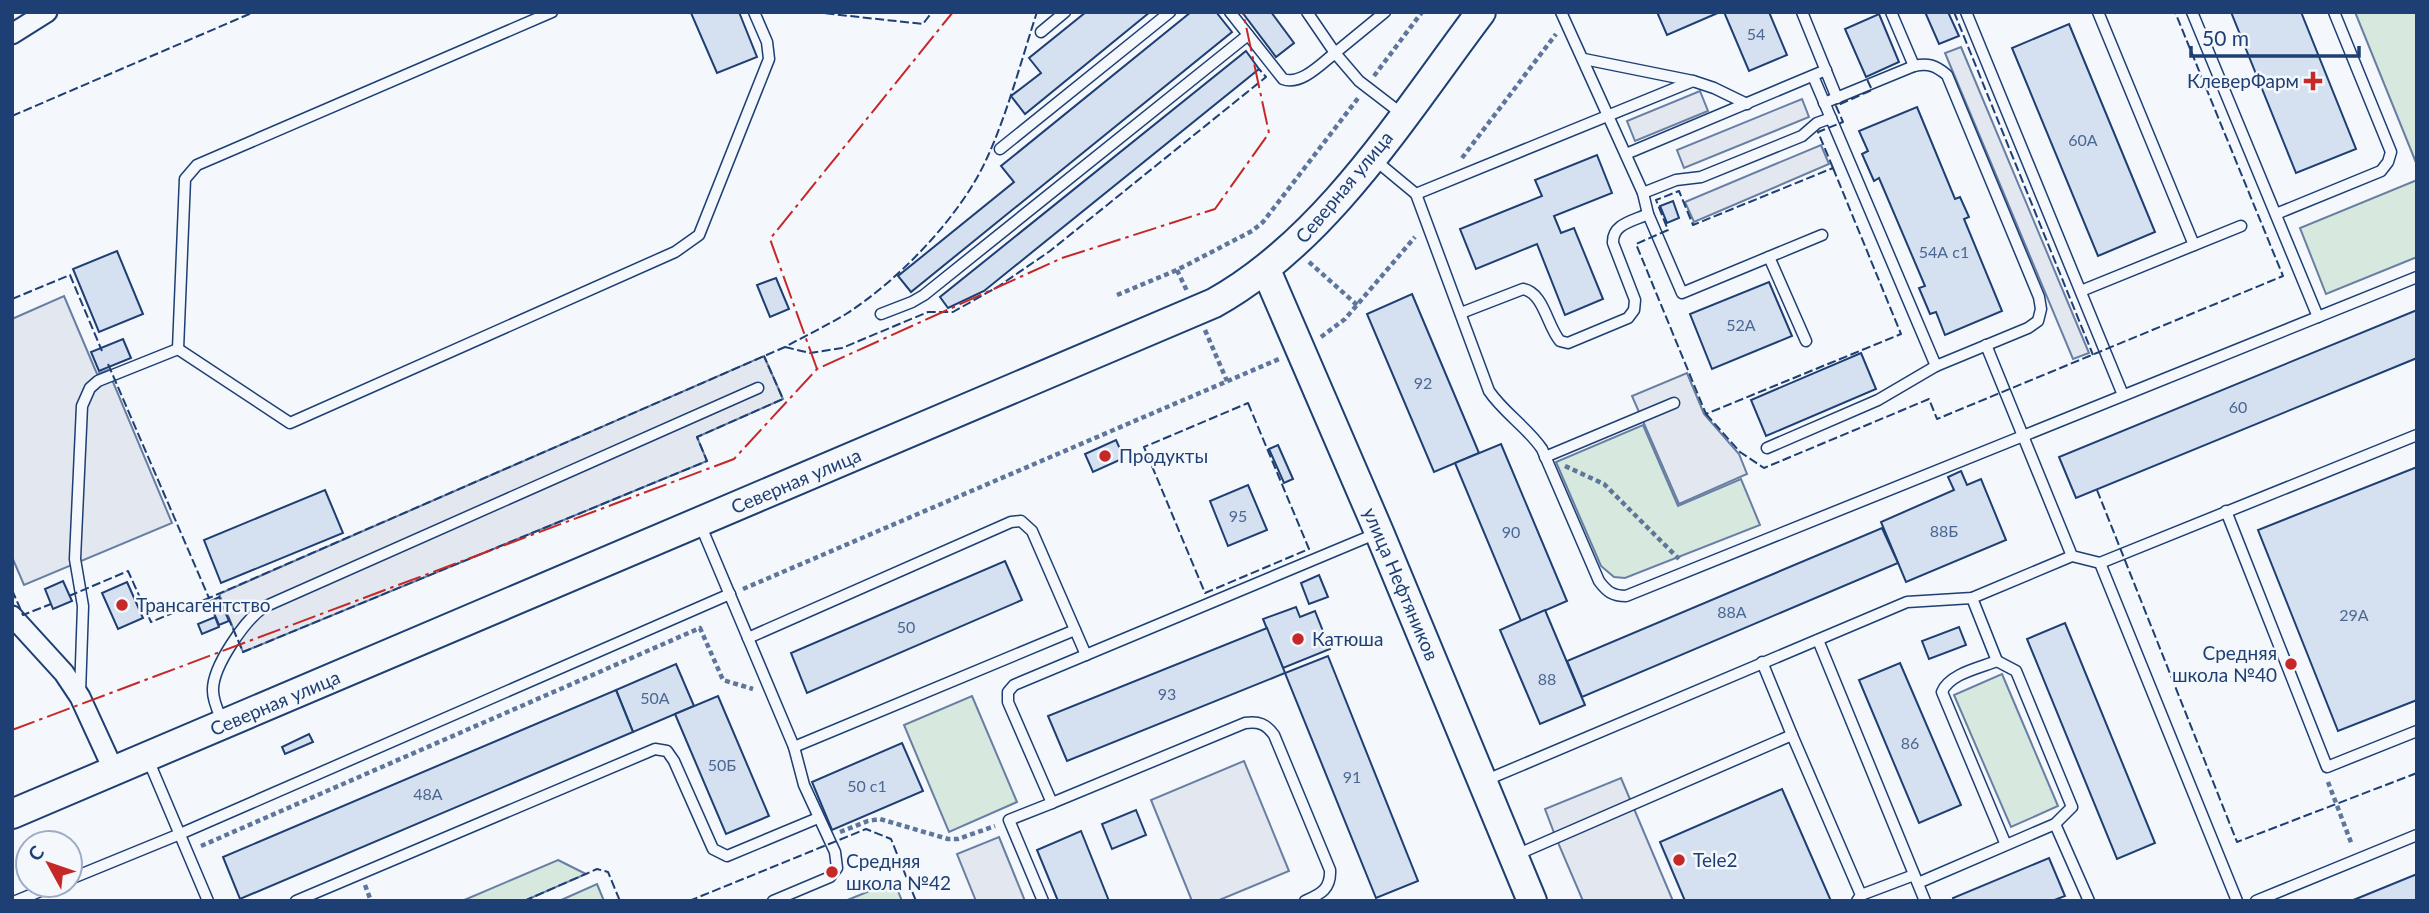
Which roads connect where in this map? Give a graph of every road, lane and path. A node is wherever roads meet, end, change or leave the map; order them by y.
1 (47, 12) edge
2 (552, 12) edge
3 (754, 12) edge
4 (1065, 12) edge
5 (1170, 12) edge
6 (1230, 12) edge
7 (1307, 12) edge
8 (1385, 12) edge
9 (1422, 12) edge
10 (1481, 12) edge
11 (1802, 12) edge
12 (1891, 12) edge
13 (1966, 12) edge
14 (2098, 12) edge
15 (2192, 12) edge
16 (2334, 12) edge
17 (1563, 17) edge
18 (1041, 32) dead end
19 (12, 34) edge
20 (1248, 35) junction
21 (1335, 53) junction
22 (1584, 59) junction
23 (1914, 66) junction
24 (1826, 70) junction
25 (1812, 76) junction
26 (1693, 81) junction
27 (1366, 87) junction
28 (1837, 98) junction
29 (1824, 103) junction
30 (1748, 104) junction
31 (1404, 115) junction
32 (1609, 116) junction
33 (1831, 118) junction
34 (1000, 149) dead end
35 (1626, 154) junction
36 (1371, 158) junction
37 (1444, 183) junction
38 (1643, 193) junction
39 (1416, 194) junction
40 (2276, 214) junction
41 (1648, 215) junction
42 (1427, 222) junction
43 (2241, 226) dead end
44 (1822, 235) dead end
45 (2194, 245) junction
46 (1769, 257) junction
47 (1266, 270) junction
48 (2417, 277) edge
49 (2081, 291) junction
50 (1117, 295) dead end
51 (1461, 313) junction
52 (881, 314) dead end
53 (2318, 317) junction
54 (1806, 341) dead end
55 (1986, 345) junction
56 (1300, 348) junction
57 (178, 349) junction
58 (1936, 366) junction
59 (758, 387) dead end
60 (2123, 395) junction
61 (1674, 403) dead end
62 (2417, 435) edge
63 (2023, 436) junction
64 (1767, 447) dead end
65 (1545, 457) junction
66 (2226, 511) junction
67 (699, 522) junction
68 (1379, 532) junction
69 (2072, 556) junction
70 (2100, 564) junction
71 (1692, 571) junction
72 (730, 594) junction
73 (1972, 598) junction
74 (12, 616) edge
75 (1075, 630) junction
76 (748, 638) junction
77 (1818, 640) junction
78 (1086, 655) junction
79 (1997, 661) junction
80 (1762, 662) junction
81 (757, 690) dead end
82 (80, 697) junction
83 (223, 724) junction
84 (2417, 731) edge
85 (1792, 735) junction
86 (794, 747) junction
87 (147, 757) junction
88 (2327, 766) junction
89 (114, 771) junction
90 (1483, 781) junction
91 (1052, 803) junction
92 (12, 814) edge
93 (818, 818) junction
94 (1009, 820) junction
95 (2055, 824) junction
96 (180, 834) junction
97 (2417, 835) edge
98 (827, 837) junction
99 (2006, 845) junction
100 (1514, 856) junction
101 (204, 858) dead end
102 (2358, 859) junction
103 (84, 873) edge
104 (1916, 879) junction
105 (1859, 898) edge
106 (208, 901) edge
107 (296, 901) edge
108 (773, 901) edge
109 (1043, 901) edge
110 (1305, 901) edge
111 (1532, 901) edge
112 (1925, 901) edge
113 (2089, 901) edge
114 (2237, 901) edge
115 (2256, 901) edge

1 - 19 street
2 - 57 lane
3 - 57 lane
4 - 18 lane
5 - 34 lane
6 - 20 lane
7 - 21 lane
8 - 21 lane
9 - 27 path
10 - 31 main road, Северная улица
11 - 24 lane
12 - 23 lane
13 - 49 lane
14 - 45 lane
15 - 40 lane
16 - 40 lane
17 - 22 lane
17 - 37 path
20 - 21 lane
20 - 52 lane
21 - 27 lane
22 - 26 lane
22 - 32 lane
23 - 28 lane
23 - 55 lane
24 - 25 lane
24 - 28 lane
25 - 29 lane
25 - 30 lane
26 - 30 lane
26 - 32 lane
27 - 31 lane
27 - 50 path
28 - 29 lane
29 - 33 lane
30 - 35 lane
31 - 36 main road, Северная улица
32 - 35 lane
32 - 37 lane
33 - 38 lane
33 - 58 lane
35 - 38 lane
36 - 39 lane
36 - 47 main road, Северная улица
37 - 39 lane
38 - 41 lane
39 - 42 lane
40 - 53 lane
41 - 46 lane
41 - 51 lane
42 - 51 lane
42 - 56 path
43 - 45 lane
44 - 46 lane
45 - 49 lane
46 - 54 lane
47 - 56 main road, улица Нефтяников
47 - 67 main road, Северная улица
48 - 53 lane
49 - 60 lane
51 - 65 lane
53 - 60 lane
55 - 58 lane
55 - 63 lane
56 - 68 main road, улица Нефтяников
56 - 72 path
57 - 82 lane
58 - 64 lane
59 - 83 lane
60 - 63 lane
61 - 65 lane
62 - 66 lane
63 - 69 lane
63 - 71 lane
65 - 71 path
65 - 71 lane
66 - 70 lane
66 - 88 lane
67 - 72 lane
67 - 83 main road, Северная улица
68 - 78 lane
68 - 90 main road, улица Нефтяников
69 - 70 lane
69 - 73 lane
70 - 114 lane
72 - 76 lane
72 - 96 lane
73 - 77 lane
73 - 79 lane
74 - 82 street
75 - 76 lane
75 - 78 lane
75 - 86 lane
76 - 86 lane
77 - 80 lane
77 - 104 lane
78 - 91 lane
79 - 95 lane
79 - 99 lane
80 - 85 lane
80 - 90 lane
81 - 101 path
82 - 89 street
83 - 87 main road, Северная улица
84 - 88 lane
85 - 100 lane
85 - 105 lane
86 - 93 lane
87 - 89 main road, Северная улица
87 - 96 lane
88 - 102 path
89 - 92 main road, Северная улица
90 - 100 main road, улица Нефтяников
91 - 94 lane
91 - 110 lane
93 - 98 lane
93 - 107 lane
94 - 98 path
94 - 109 lane
95 - 99 lane
95 - 113 lane
96 - 103 lane
96 - 106 lane
97 - 102 lane
98 - 108 lane
99 - 104 lane
100 - 111 main road, улица Нефтяников
102 - 115 lane
104 - 105 lane
104 - 112 lane

